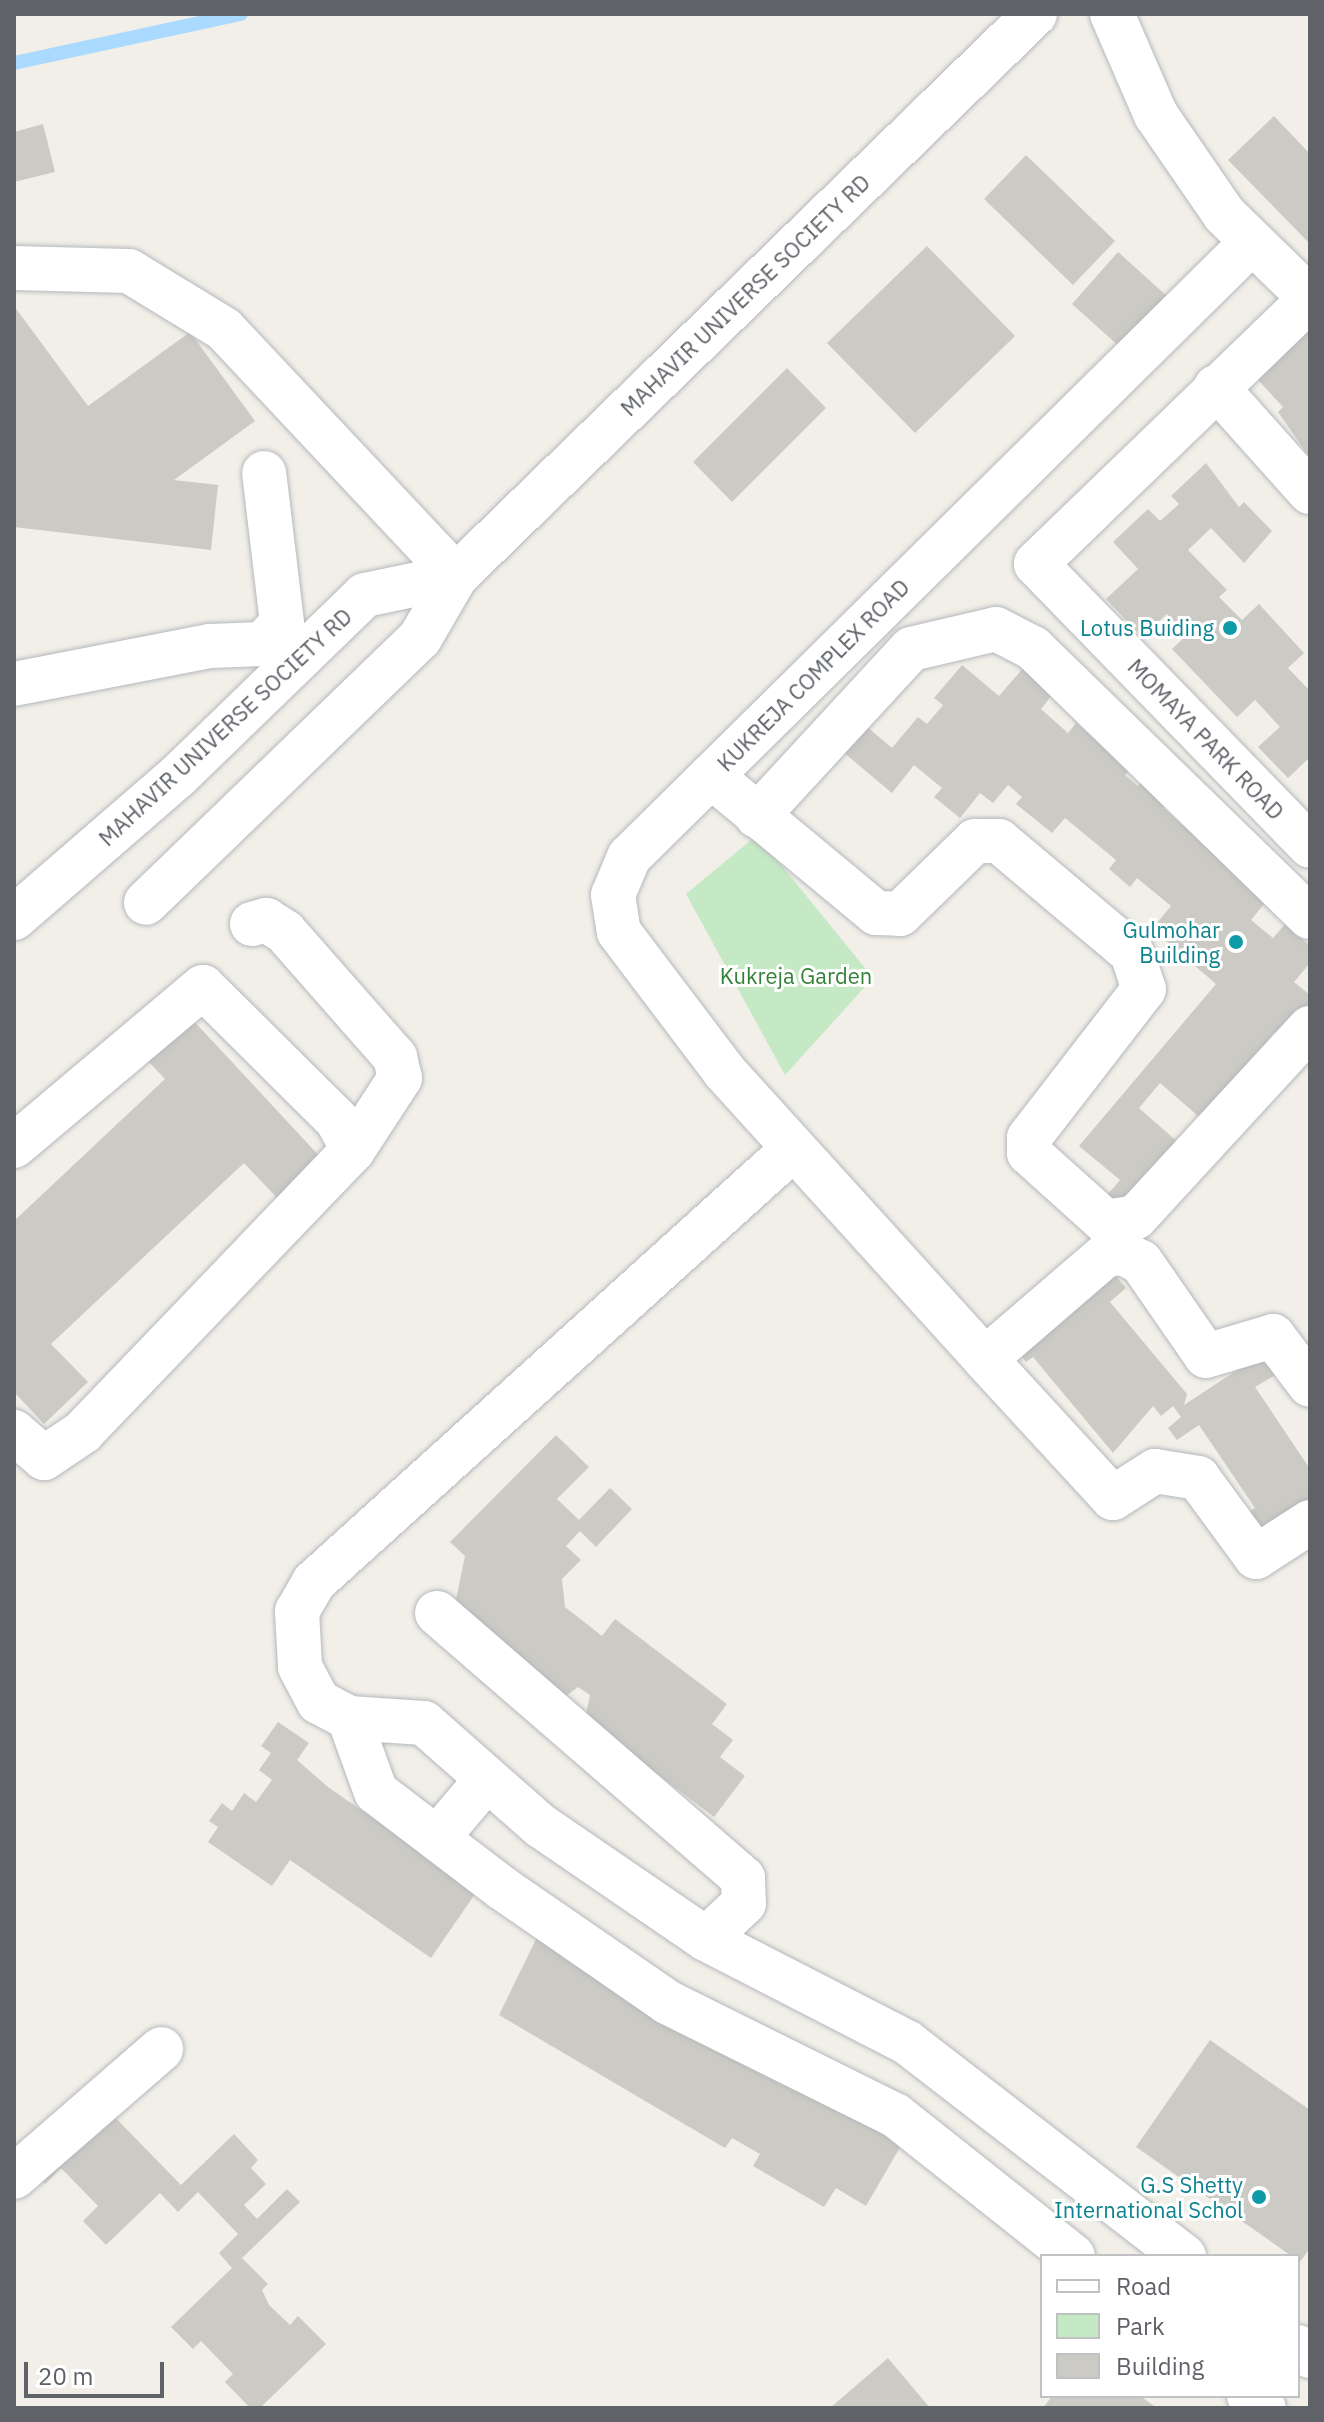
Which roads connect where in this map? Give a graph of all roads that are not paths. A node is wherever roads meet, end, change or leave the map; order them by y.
1 (1035, 14) edge
2 (1112, 14) edge
3 (1252, 242) junction
4 (14, 268) edge
5 (1310, 299) edge
6 (1216, 387) junction
7 (264, 473) dead end
8 (1310, 492) edge
9 (456, 576) junction
10 (14, 684) edge
11 (711, 776) junction
12 (757, 816) junction
13 (1310, 846) edge
14 (146, 903) dead end
15 (1310, 917) edge
16 (14, 918) edge
17 (252, 924) dead end
18 (1310, 1028) edge
19 (14, 1146) edge
20 (793, 1149) junction
21 (353, 1150) junction
22 (985, 1359) junction
23 (1310, 1385) edge
24 (14, 1432) edge
25 (1310, 1522) edge
26 (437, 1613) dead end
27 (349, 1718) junction
28 (487, 1779) junction
29 (437, 1838) junction
30 (706, 1939) junction
31 (161, 2049) dead end
32 (932, 2061) junction
33 (895, 2115) junction
34 (14, 2177) edge
35 (1070, 2254) edge
36 (1181, 2254) edge

1 - 9 street, MAHAVIR UNIVERSE SOCIETY RD
2 - 3 street
3 - 5 street
3 - 11 street, KUKREJA COMPLEX ROAD
4 - 9 street
5 - 6 street
6 - 8 street
6 - 13 street, MOMAYA PARK ROAD
7 - 10 street, MAHAVIR UNIVERSE SOCIETY RD
9 - 14 street
9 - 16 street, MAHAVIR UNIVERSE SOCIETY RD
11 - 12 street
11 - 20 street, KUKREJA COMPLEX ROAD
12 - 15 street
12 - 18 street
17 - 21 street
19 - 21 street
20 - 22 street, KUKREJA COMPLEX ROAD
20 - 27 street
21 - 24 street
22 - 23 street
22 - 25 street, KUKREJA COMPLEX ROAD
26 - 30 street
27 - 28 street
27 - 29 street
28 - 29 street
28 - 30 street
29 - 33 street
30 - 32 street
31 - 34 street
32 - 33 street
32 - 36 street
33 - 35 street

